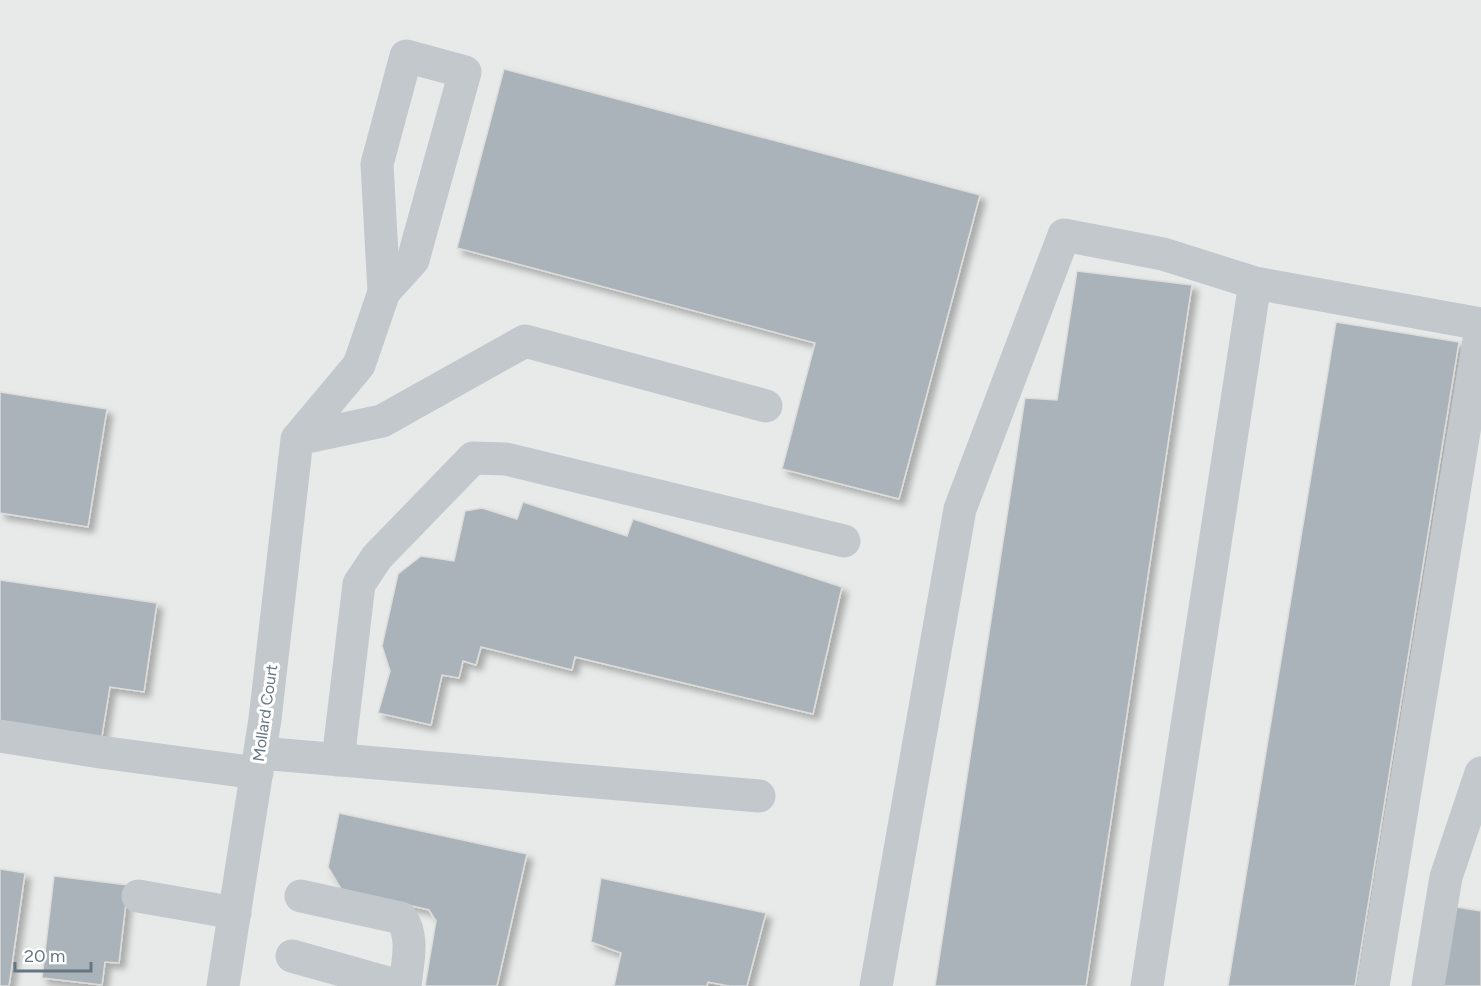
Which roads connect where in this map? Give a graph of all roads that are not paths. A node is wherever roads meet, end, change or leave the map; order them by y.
1 (1255, 283) junction
2 (384, 292) junction
3 (1481, 326) edge
4 (766, 406) dead end
5 (297, 440) junction
6 (844, 541) dead end
7 (0, 736) edge
8 (339, 760) junction
9 (258, 763) junction
10 (1481, 772) edge
11 (759, 796) dead end
12 (138, 896) dead end
13 (301, 896) dead end
14 (235, 913) junction
15 (292, 956) dead end
16 (224, 986) edge
17 (398, 986) edge
18 (405, 986) edge
19 (876, 986) edge
20 (1148, 986) edge
21 (1373, 986) edge
22 (1428, 986) edge

1 - 3 street
1 - 19 street
1 - 20 street
2 - 2 street
2 - 5 street
3 - 21 street
4 - 5 street
5 - 9 street, Mollard Court
6 - 8 street
7 - 9 street
8 - 9 street
8 - 11 street
9 - 14 street, Mollard Court
10 - 22 street
12 - 14 street
13 - 18 street
14 - 16 street, Mollard Court
15 - 17 street

